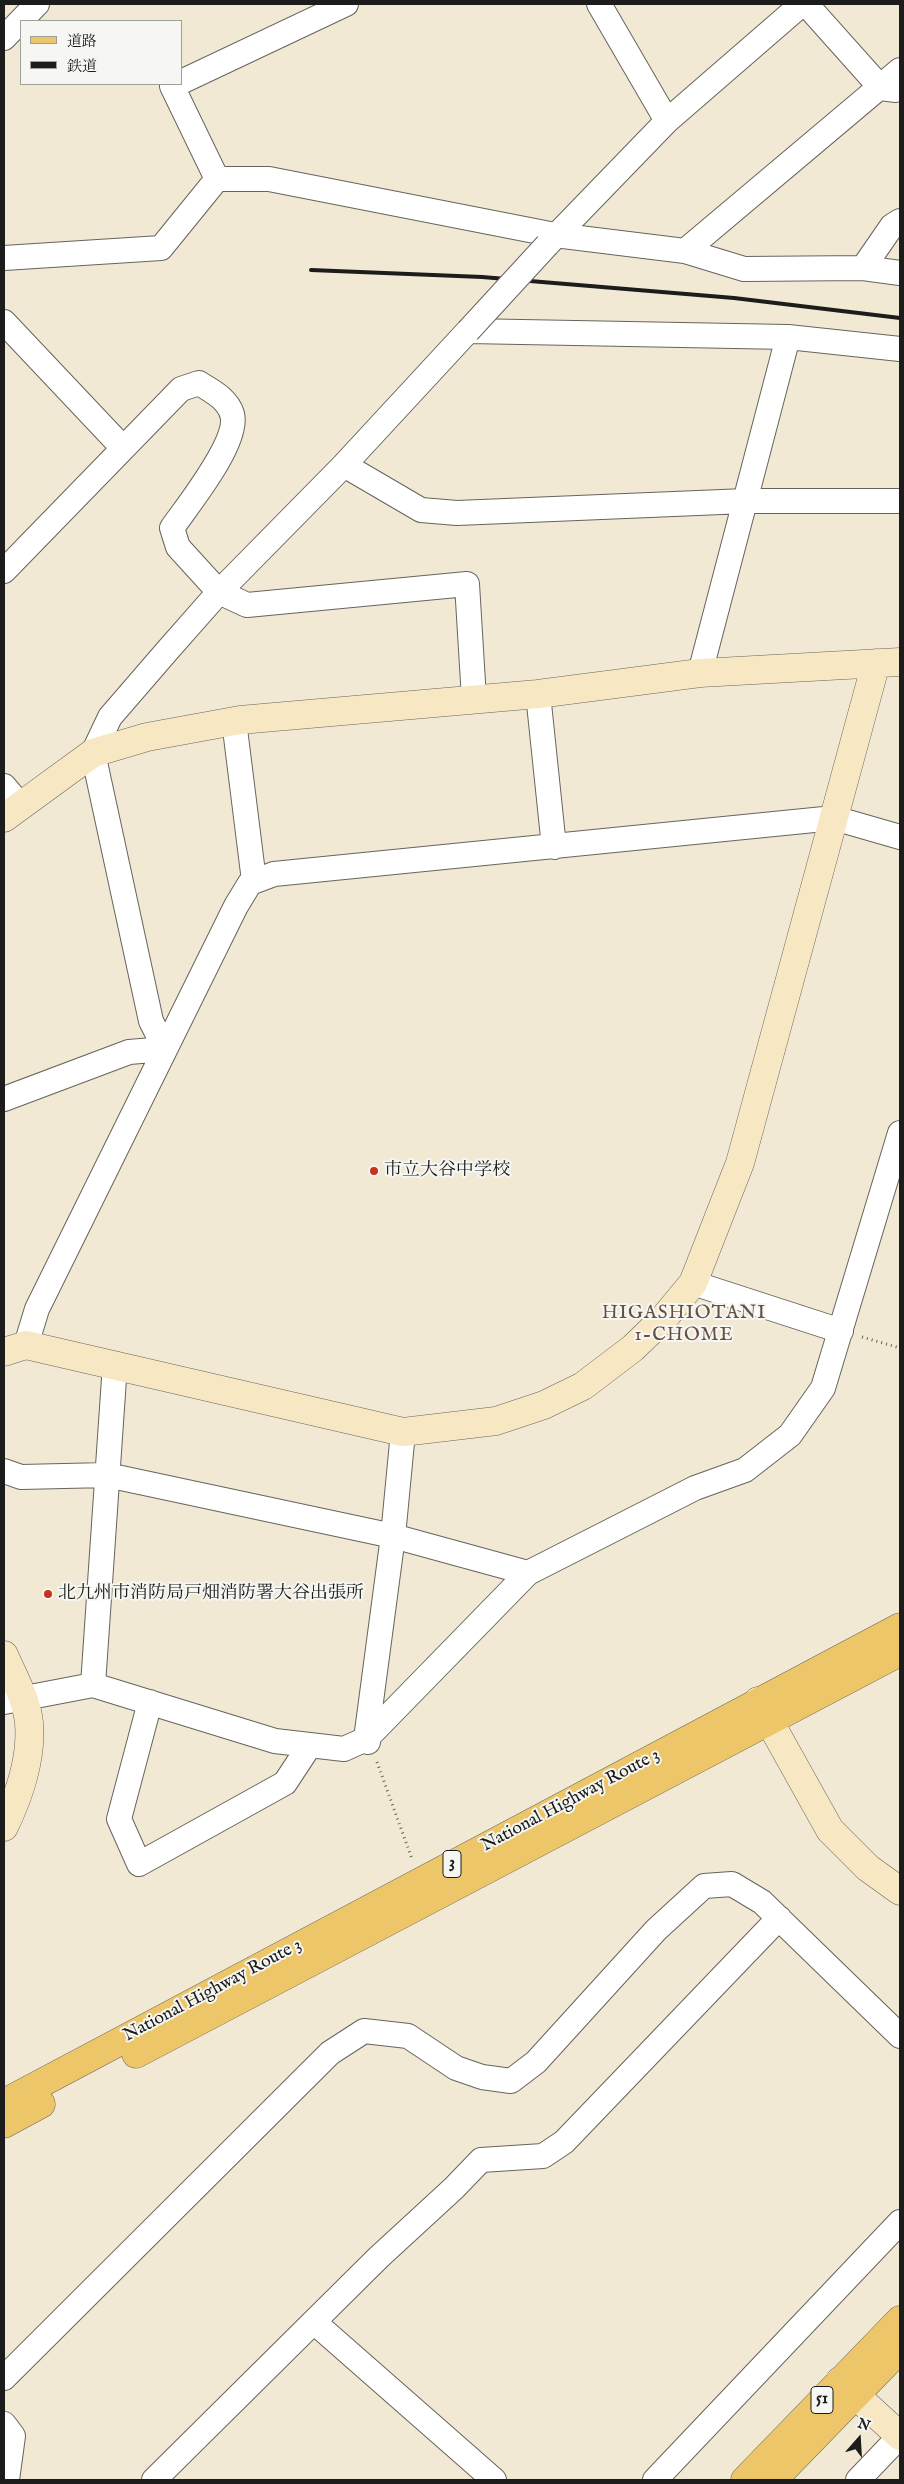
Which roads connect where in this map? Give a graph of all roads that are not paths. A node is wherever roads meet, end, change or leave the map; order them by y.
1 (37, 4) edge
2 (346, 4) edge
3 (599, 4) edge
4 (802, 4) edge
5 (806, 4) edge
6 (21, 20) edge
7 (20, 22) edge
8 (4, 38) edge
9 (900, 70) edge
10 (182, 82) edge
11 (174, 85) edge
12 (891, 89) edge
13 (667, 121) junction
14 (217, 179) junction
15 (900, 221) edge
16 (551, 240) junction
17 (685, 251) junction
18 (4, 258) edge
19 (863, 268) junction
20 (900, 273) edge
21 (4, 322) edge
22 (468, 331) junction
23 (788, 337) junction
24 (900, 349) edge
25 (123, 448) junction
26 (344, 465) junction
27 (746, 501) junction
28 (900, 501) edge
29 (12, 546) edge
30 (4, 571) edge
31 (219, 592) junction
32 (888, 662) edge
33 (700, 673) junction
34 (538, 694) junction
35 (474, 699) junction
36 (234, 721) junction
37 (93, 753) junction
38 (10, 803) edge
39 (834, 818) junction
40 (900, 837) edge
41 (554, 847) junction
42 (254, 881) junction
43 (165, 1049) junction
44 (4, 1099) edge
45 (900, 1133) edge
46 (694, 1283) junction
47 (841, 1332) junction
48 (12, 1346) edge
49 (115, 1364) junction
50 (402, 1432) junction
51 (4, 1471) edge
52 (108, 1475) junction
53 (393, 1536) junction
54 (528, 1573) junction
55 (900, 1627) edge
56 (900, 1652) edge
57 (4, 1655) edge
58 (93, 1685) junction
59 (13, 1700) edge
60 (150, 1702) junction
61 (763, 1711) junction
62 (368, 1742) junction
63 (310, 1745) junction
64 (4, 1827) edge
65 (900, 1891) edge
66 (779, 1918) junction
67 (900, 2036) edge
68 (4, 2103) edge
69 (4, 2124) edge
70 (900, 2222) edge
71 (900, 2320) edge
72 (314, 2322) junction
73 (900, 2349) edge
74 (4, 2378) edge
75 (848, 2388) junction
76 (4, 2424) edge
77 (900, 2436) edge
78 (7, 2480) edge
79 (154, 2480) edge
80 (494, 2480) edge
81 (656, 2480) edge
82 (745, 2480) edge
83 (773, 2480) edge
84 (858, 2480) edge

1 - 6 street
2 - 10 street
3 - 13 street
4 - 13 street
5 - 12 street
7 - 8 street
9 - 12 street
11 - 14 street
12 - 17 street
13 - 16 street
14 - 16 street
14 - 18 street
15 - 19 street
16 - 17 street
16 - 22 street, bridge
17 - 19 street
19 - 20 street
21 - 25 street
22 - 23 street
22 - 26 street
23 - 24 street
23 - 27 street
25 - 29 street
25 - 31 street
26 - 27 street
26 - 31 street
27 - 28 street
27 - 33 street
29 - 30 street
31 - 35 street
31 - 37 street
32 - 33 street
32 - 39 street
33 - 34 street
34 - 35 street
34 - 41 street
35 - 36 street
36 - 37 street
36 - 42 street
37 - 38 street
37 - 43 street
39 - 40 street
39 - 41 street
39 - 46 street
41 - 42 street
42 - 43 street
43 - 44 street
43 - 48 street
45 - 47 street
46 - 47 street
46 - 50 street
47 - 54 street
48 - 49 street
49 - 50 street
49 - 52 street
50 - 53 street
51 - 52 street
52 - 53 street
52 - 58 street
53 - 54 street
53 - 62 street
54 - 62 street
55 - 61 main road, National Highway Route 3 / 3
56 - 61 main road, National Highway Route 3 / 3
57 - 59 street
58 - 59 street
58 - 60 street
59 - 64 street
60 - 63 street
60 - 63 street
61 - 65 street
61 - 68 main road, National Highway Route 3 / 3
61 - 69 main road, National Highway Route 3 / 3
62 - 63 street
66 - 67 street
66 - 72 street
66 - 74 street
70 - 81 street
71 - 75 main road, 51
72 - 79 street
72 - 80 street
73 - 75 main road, 51
75 - 77 street
75 - 82 main road, 51
75 - 83 main road, 51
76 - 78 street
77 - 84 street

